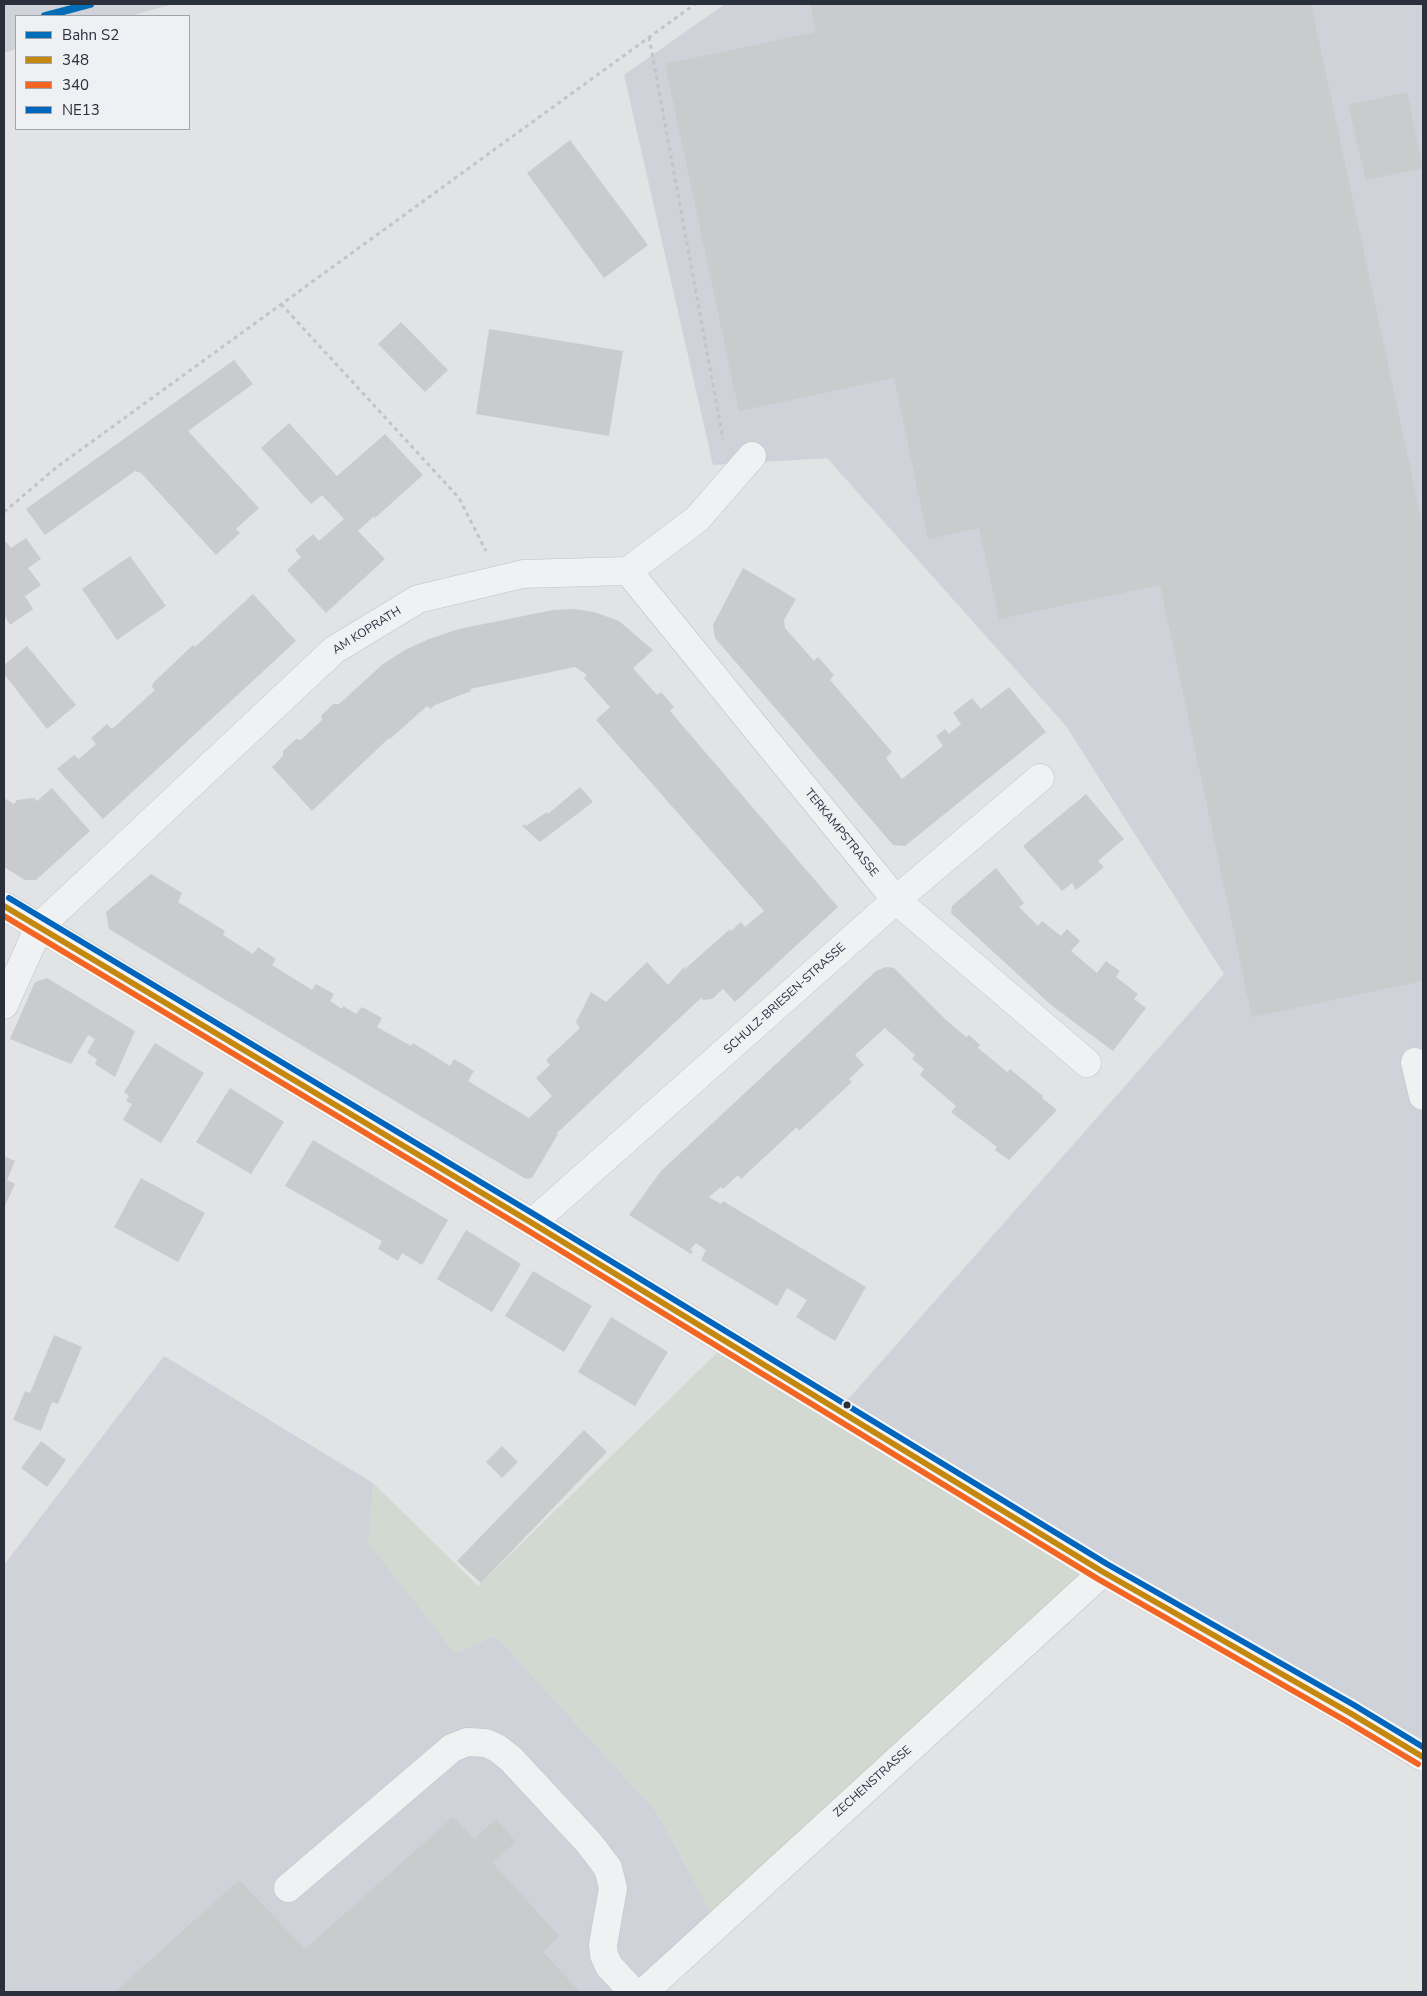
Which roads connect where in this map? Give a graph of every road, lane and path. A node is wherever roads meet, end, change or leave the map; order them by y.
1 (695, 4) edge
2 (648, 38) junction
3 (281, 304) junction
4 (752, 456) dead end
5 (731, 481) junction
6 (4, 512) edge
7 (628, 571) junction
8 (500, 579) junction
9 (1040, 778) dead end
10 (896, 900) junction
11 (4, 906) edge
12 (39, 927) junction
13 (4, 1005) edge
14 (1415, 1062) dead end
15 (1087, 1063) dead end
16 (1423, 1096) edge
17 (532, 1223) junction
18 (1102, 1572) junction
19 (1423, 1757) edge
20 (288, 1888) dead end
21 (633, 1992) edge
22 (644, 1992) edge

1 - 2 path
2 - 3 path
2 - 5 path
3 - 6 path
3 - 8 path
4 - 5 street
5 - 7 street
7 - 8 street, AM KOPRATH
7 - 10 street, TERKAMPSTRASSE
8 - 12 street, AM KOPRATH
9 - 10 street, SCHULZ-BRIESEN-STRASSE
10 - 15 street, TERKAMPSTRASSE
10 - 17 street, SCHULZ-BRIESEN-STRASSE
11 - 12 main road
12 - 13 street
12 - 17 main road
14 - 16 street
17 - 18 main road
18 - 19 main road
18 - 22 street, ZECHENSTRASSE
20 - 21 street

